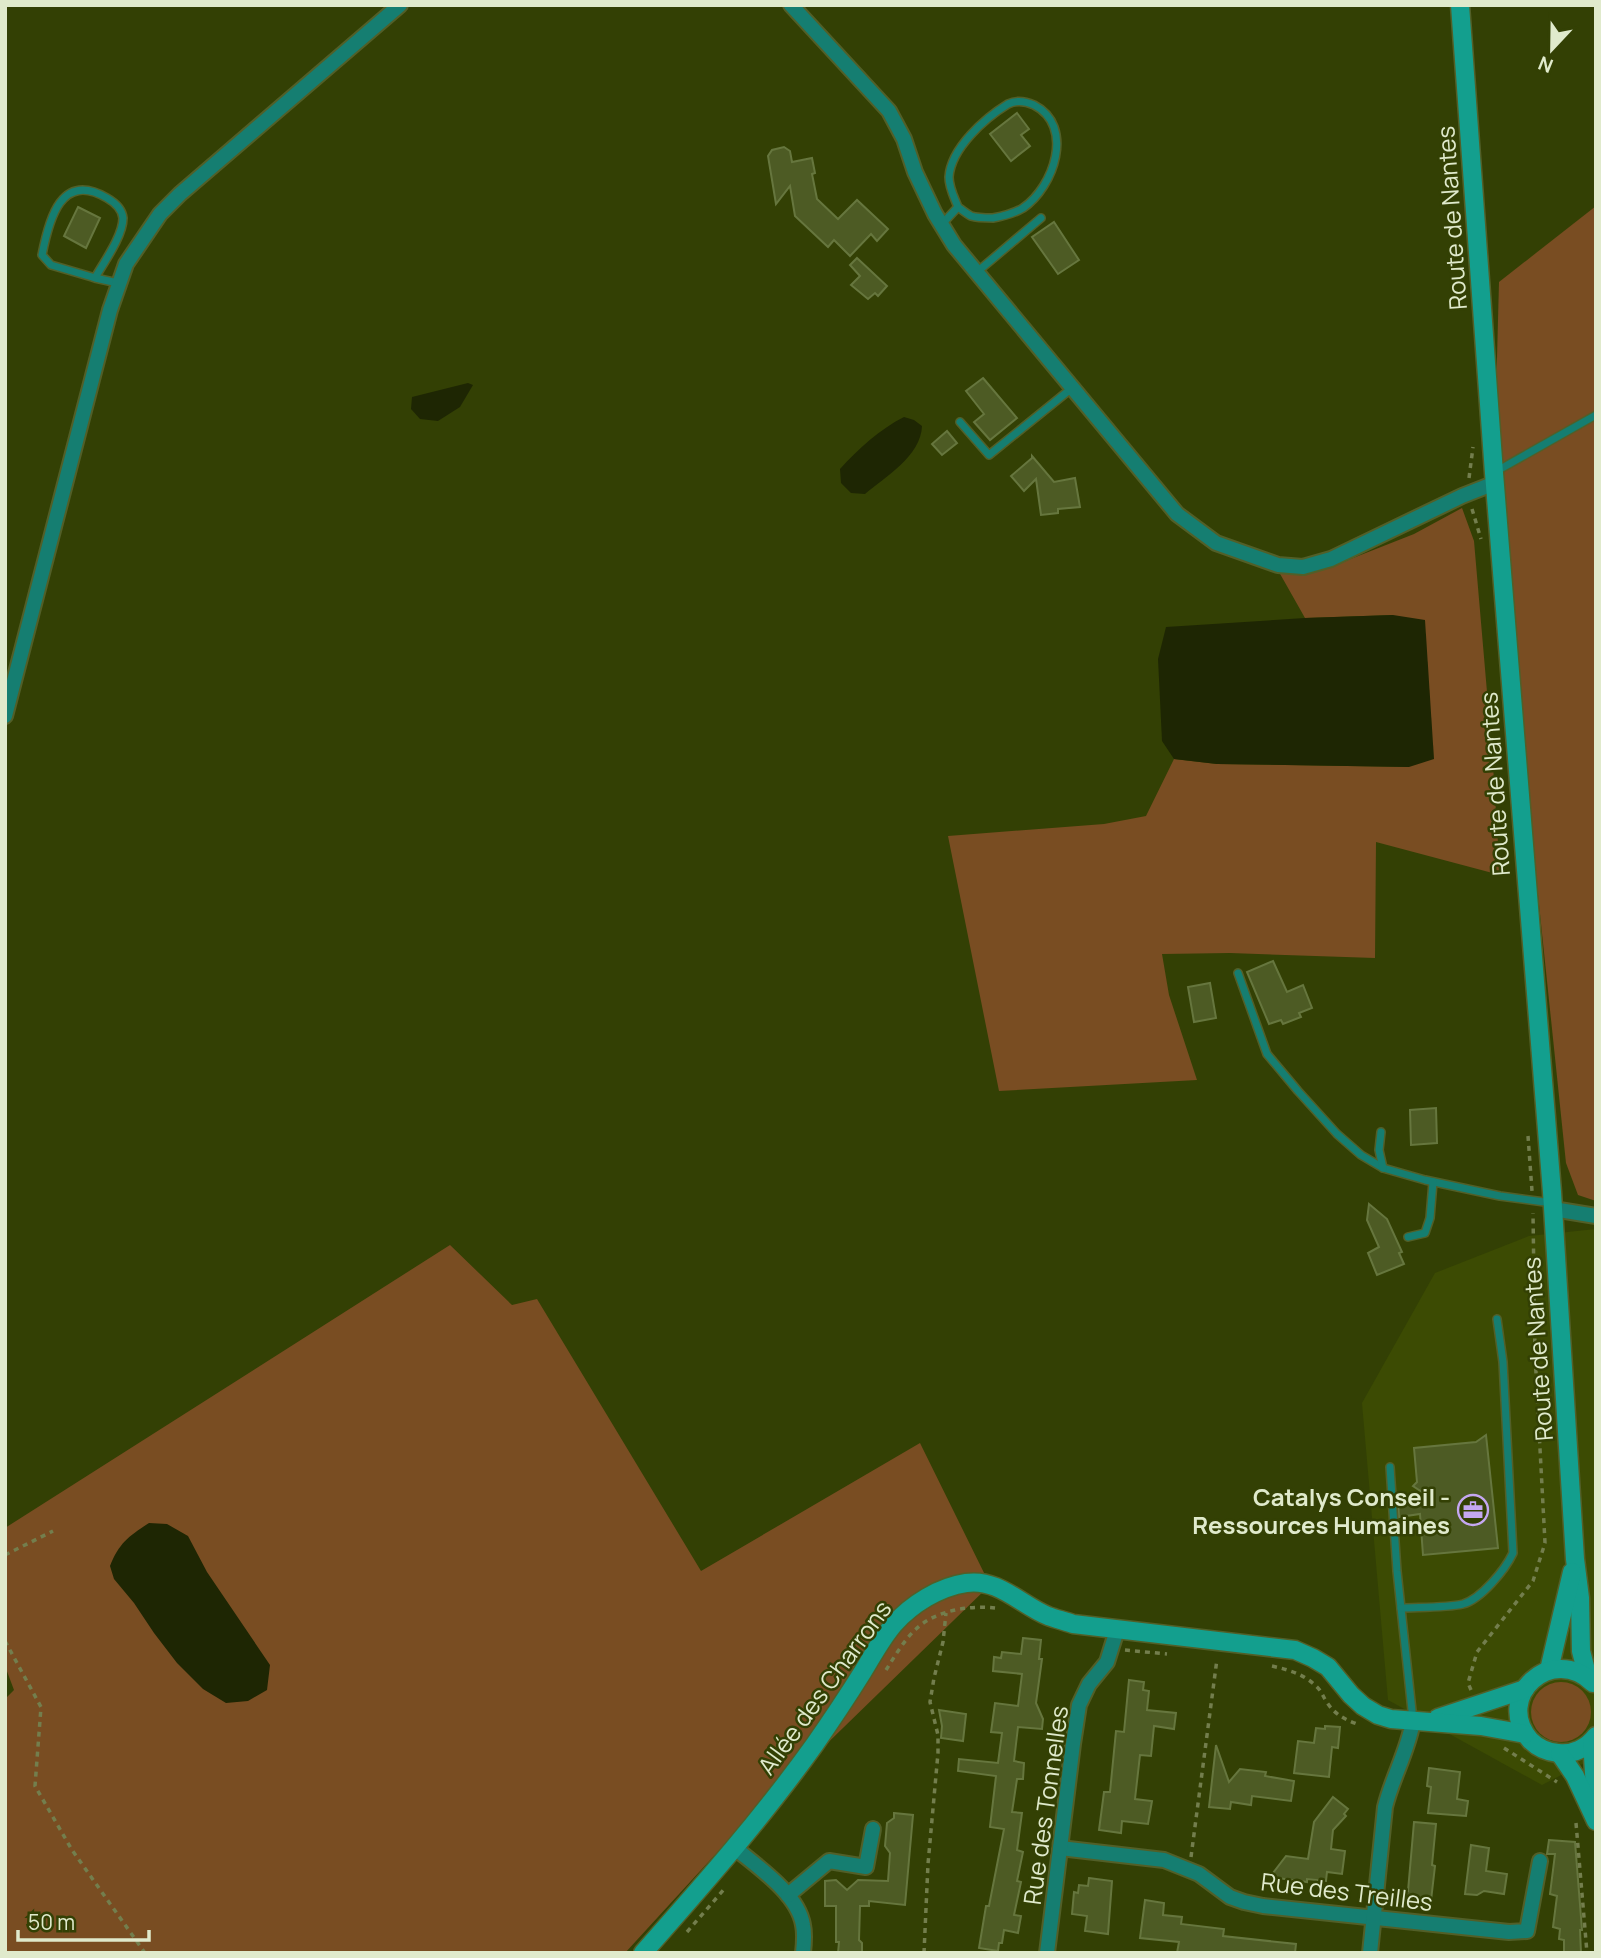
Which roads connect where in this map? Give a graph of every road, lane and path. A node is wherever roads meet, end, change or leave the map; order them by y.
1 (400, 5) edge
2 (791, 5) edge
3 (1460, 5) edge
4 (958, 207) junction
5 (1041, 218) dead end
6 (941, 224) junction
7 (977, 272) junction
8 (95, 278) junction
9 (118, 283) junction
10 (1072, 387) junction
11 (1596, 415) edge
12 (960, 422) dead end
13 (1473, 437) dead end
14 (1495, 478) junction
15 (1467, 494) junction
16 (1481, 540) dead end
17 (5, 716) edge
18 (1238, 973) dead end
19 (1527, 1124) dead end
20 (1381, 1132) dead end
21 (1383, 1168) junction
22 (1433, 1182) junction
23 (1533, 1201) junction
24 (1552, 1206) junction
25 (1596, 1216) edge
26 (1408, 1237) dead end
27 (1497, 1319) dead end
28 (1390, 1466) dead end
29 (53, 1531) dead end
30 (5, 1556) edge
31 (1576, 1559) junction
32 (1401, 1608) junction
33 (946, 1613) dead end
34 (1117, 1630) junction
35 (5, 1641) edge
36 (1217, 1659) dead end
37 (1549, 1670) junction
38 (1592, 1682) edge
39 (1525, 1689) junction
40 (1476, 1706) junction
41 (1421, 1721) junction
42 (1525, 1734) junction
43 (1594, 1739) edge
44 (1500, 1745) dead end
45 (1560, 1754) junction
46 (1560, 1784) dead end
47 (1596, 1805) edge
48 (1573, 1815) dead end
49 (1596, 1821) edge
50 (873, 1829) dead end
51 (735, 1848) junction
52 (1060, 1848) junction
53 (1540, 1861) dead end
54 (1189, 1869) junction
55 (788, 1895) junction
56 (1374, 1918) junction
57 (145, 1953) edge
58 (643, 1953) edge
59 (803, 1953) edge
60 (924, 1953) edge
61 (1047, 1953) edge
62 (1370, 1953) edge
63 (1587, 1953) edge

1 - 9 street
2 - 6 street
3 - 14 main road, Route de Nantes
4 - 4 lane
4 - 6 lane
5 - 7 lane
6 - 7 street
7 - 10 street
8 - 8 lane
8 - 9 lane
9 - 17 street
10 - 12 lane
10 - 15 street
11 - 14 lane
13 - 15 path
14 - 15 street
14 - 24 main road, Route de Nantes
15 - 16 path
18 - 21 lane
19 - 23 path
20 - 21 lane
21 - 22 lane
22 - 23 lane
22 - 26 lane
23 - 24 lane
23 - 40 path
24 - 25 street
24 - 31 main road, Route de Nantes
27 - 32 lane
28 - 32 lane
29 - 30 path
31 - 37 main road, Route de Nantes
31 - 38 main road, Route de Nantes
32 - 41 lane
33 - 60 path
34 - 41 main road, Allée des Charrons
34 - 51 main road, Allée des Charrons
34 - 52 street, Rue des Tonnelles
35 - 57 path
36 - 54 path
37 - 38 main road
37 - 39 main road
39 - 40 main road
39 - 42 main road
40 - 41 main road
41 - 42 main road, Allée des Charrons
41 - 56 street
42 - 45 main road
43 - 45 main road
43 - 47 main road
44 - 46 path
45 - 49 main road
48 - 63 path
50 - 55 street
51 - 55 street
51 - 58 main road, Allée des Charrons
52 - 54 street, Rue des Treilles
52 - 61 street, Rue des Tonnelles
53 - 56 street, Rue des Treilles
54 - 56 street, Rue des Treilles
55 - 59 street
56 - 62 street

